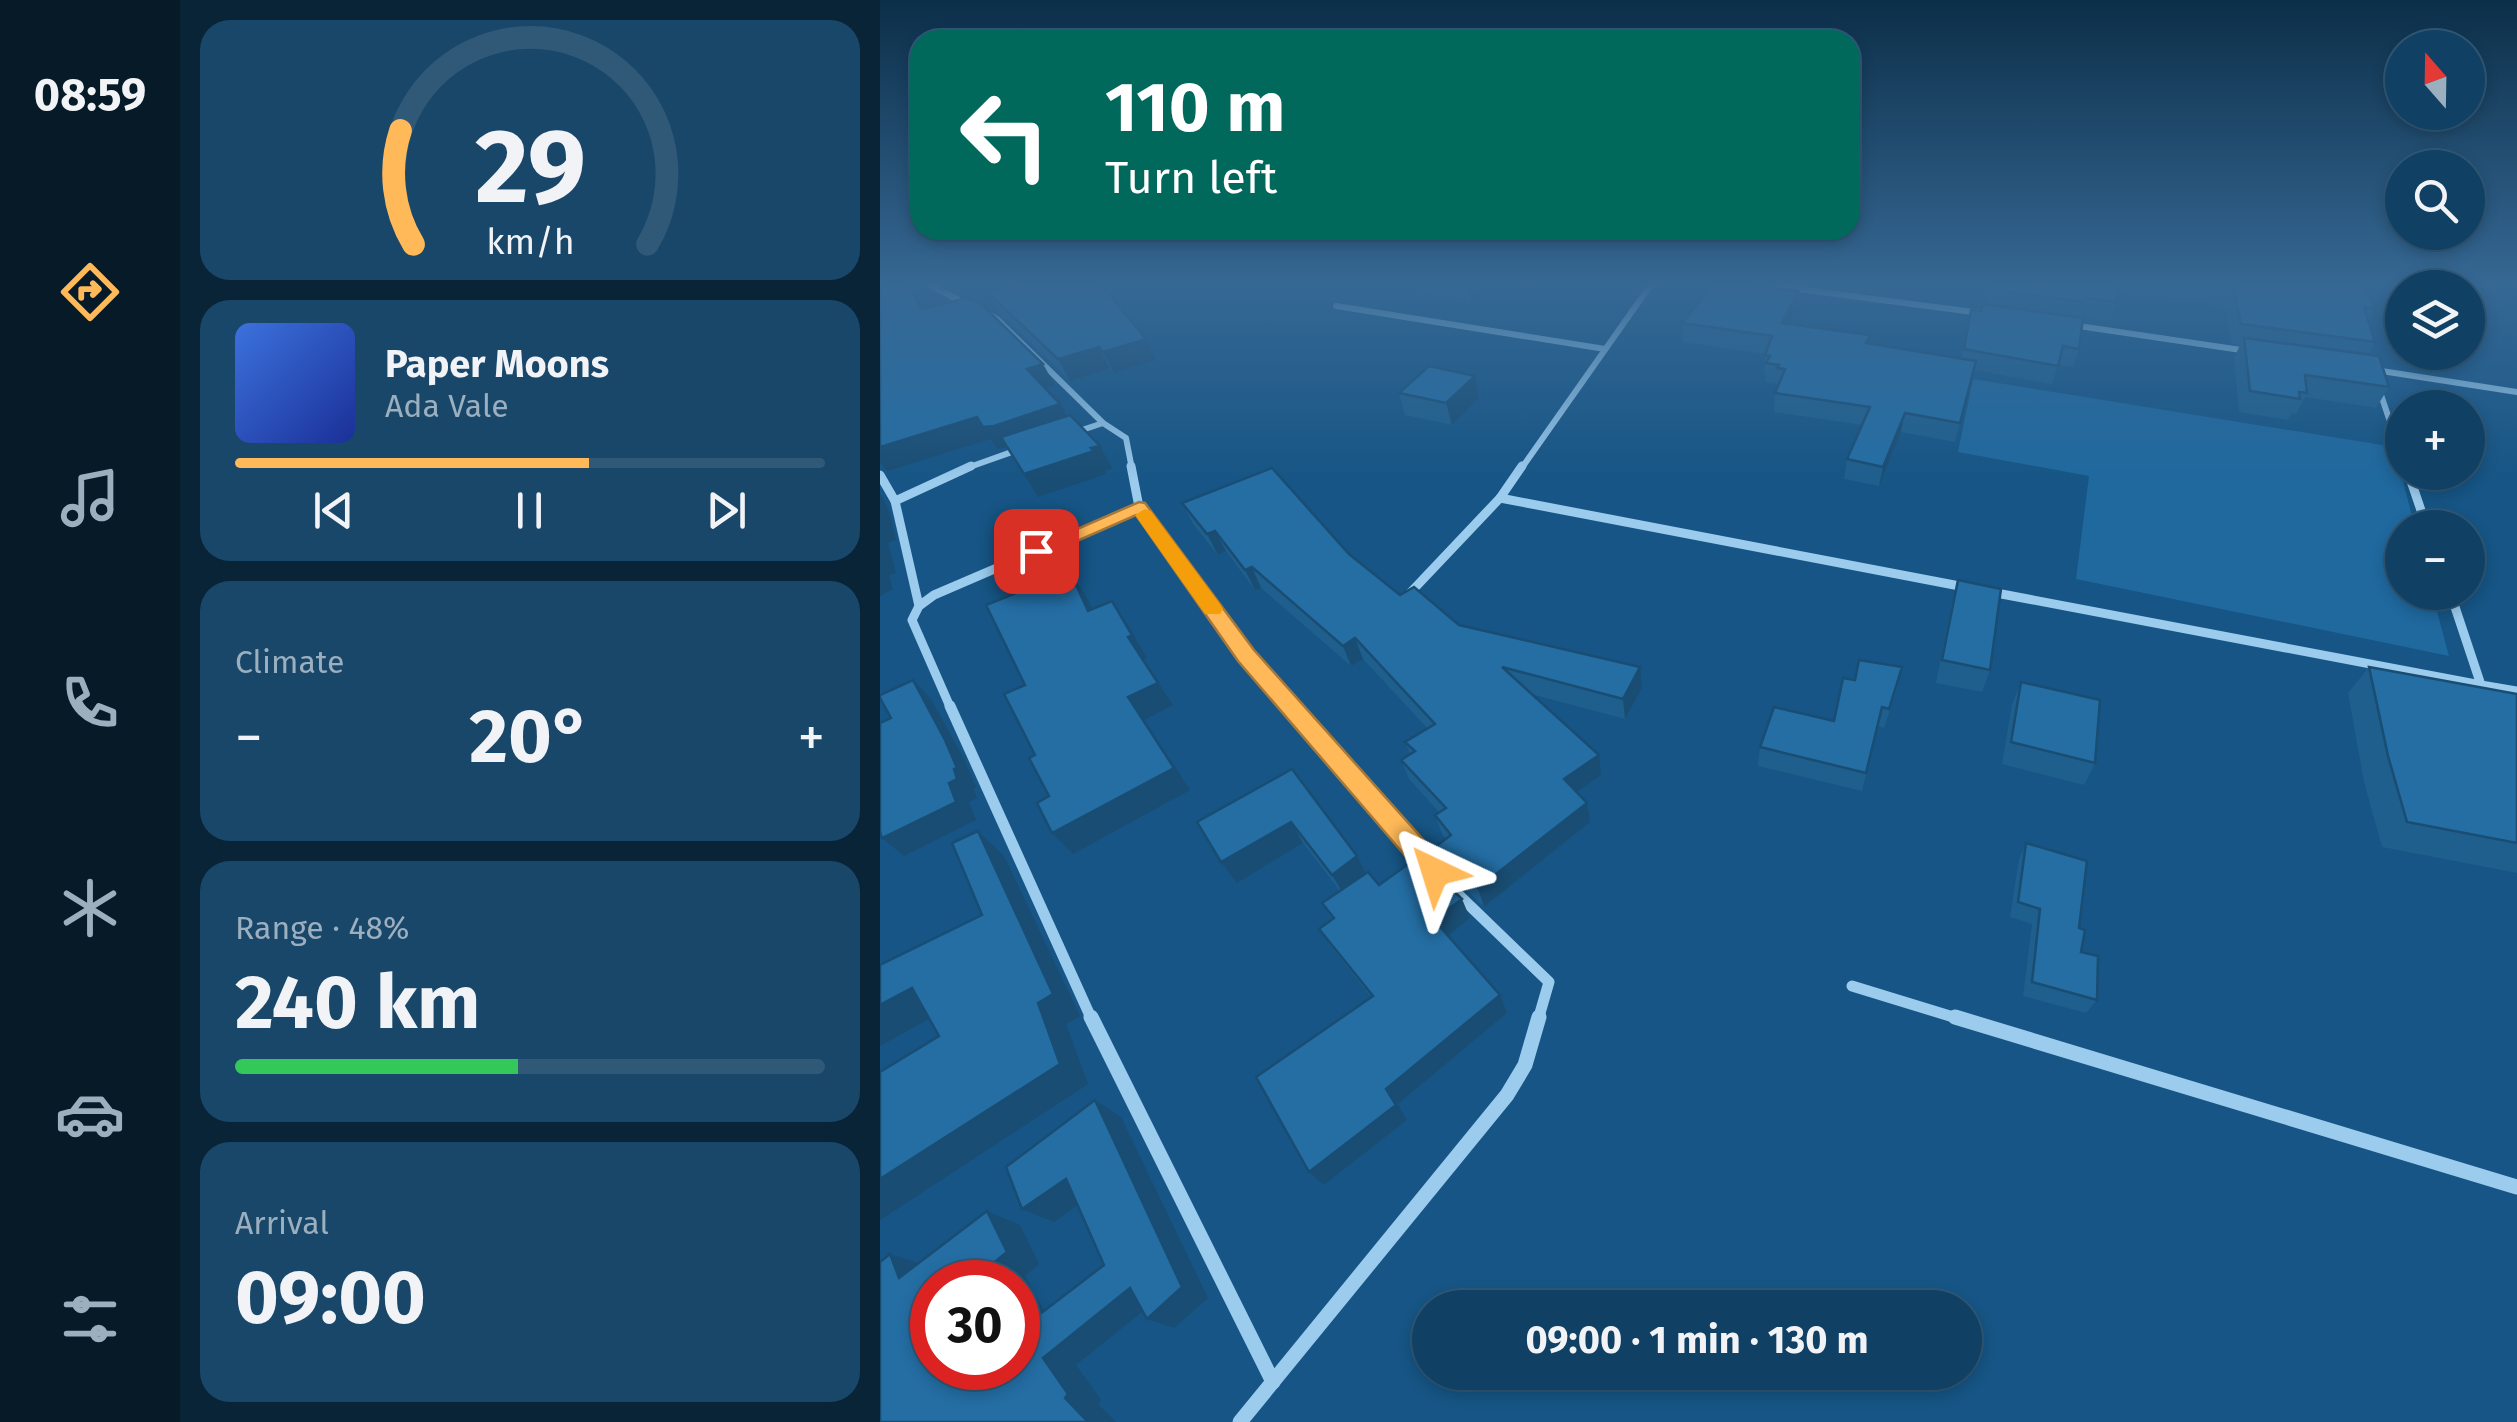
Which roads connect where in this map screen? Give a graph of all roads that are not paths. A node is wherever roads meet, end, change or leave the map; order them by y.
1 (1028, 349) edge
2 (1605, 349) edge
3 (2233, 349) edge
4 (2257, 353) edge
5 (2517, 392) edge
6 (2385, 408) edge
7 (1104, 424) junction
8 (1068, 434) edge
9 (1032, 446) edge
10 (880, 475) edge
11 (1500, 498) junction
12 (895, 501) junction
13 (1139, 507) junction
14 (1410, 594) edge
15 (918, 606) junction
16 (2456, 610) edge
17 (2482, 685) junction
18 (2517, 691) edge
19 (1852, 986) dead end
20 (2517, 1187) edge
21 (1273, 1382) junction
22 (1240, 1422) edge

1 - 7 street
2 - 11 street
3 - 4 street
5 - 6 street
7 - 8 street
7 - 13 street
9 - 12 street
10 - 12 street
11 - 14 street
11 - 17 street
12 - 15 street
13 - 15 street
13 - 21 street
15 - 21 street
16 - 17 street
17 - 18 street
19 - 20 street
21 - 22 street

